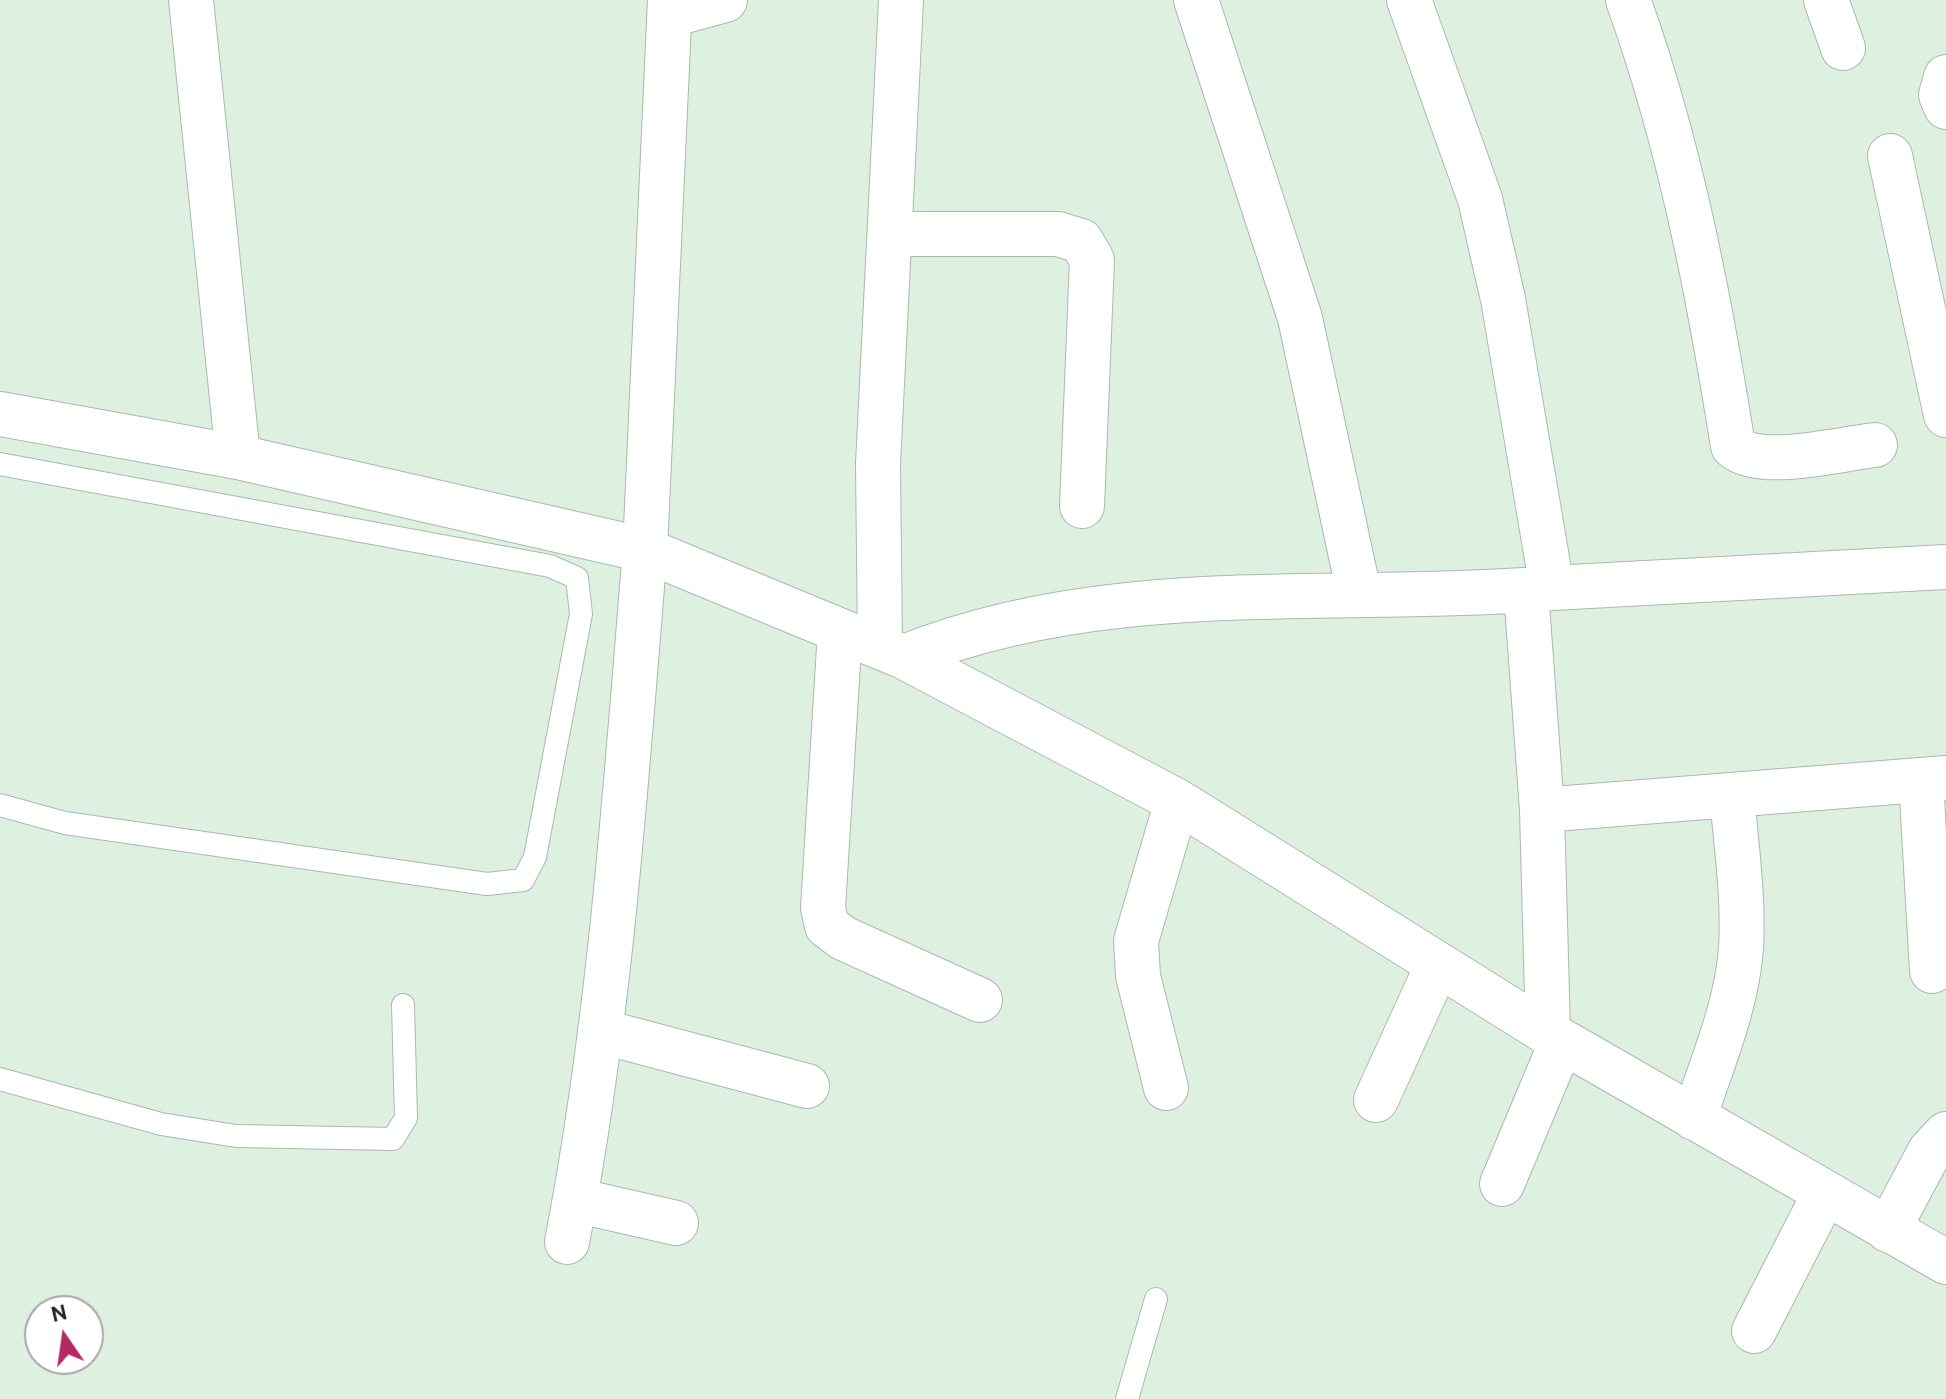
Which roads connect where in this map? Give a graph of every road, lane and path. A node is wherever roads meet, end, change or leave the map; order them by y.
1 (191, 0) edge
2 (725, 0) edge
3 (901, 0) edge
4 (1196, 0) edge
5 (1409, 0) edge
6 (1628, 0) edge
7 (1826, 0) edge
8 (670, 8) edge
9 (1843, 48) dead end
10 (1946, 77) edge
11 (1946, 107) edge
12 (1890, 156) dead end
13 (892, 234) junction
14 (0, 414) edge
15 (1946, 415) edge
16 (1875, 445) dead end
17 (238, 457) junction
18 (0, 464) edge
19 (1082, 506) dead end
20 (645, 550) junction
21 (1946, 567) edge
22 (1539, 590) junction
23 (1359, 593) junction
24 (840, 631) junction
25 (892, 652) junction
26 (1934, 779) edge
27 (1732, 795) junction
28 (1177, 801) junction
29 (0, 805) edge
30 (1542, 810) junction
31 (1438, 964) junction
32 (1932, 971) dead end
33 (980, 1000) dead end
34 (403, 1005) dead end
35 (600, 1031) junction
36 (1555, 1037) junction
37 (0, 1079) edge
38 (807, 1086) dead end
39 (1166, 1088) dead end
40 (1376, 1100) dead end
41 (1694, 1118) junction
42 (1946, 1134) edge
43 (1502, 1184) dead end
44 (1824, 1195) junction
45 (575, 1200) junction
46 (676, 1223) dead end
47 (1888, 1230) junction
48 (567, 1242) dead end
49 (1946, 1262) edge
50 (1156, 1299) dead end
51 (1754, 1331) dead end
52 (1127, 1399) edge

1 - 17 street
2 - 8 street
3 - 13 street
4 - 23 street
5 - 22 street
6 - 16 street
7 - 9 street
8 - 20 street
10 - 11 street
12 - 15 street
13 - 19 street
13 - 25 street
14 - 17 street
17 - 20 street
18 - 29 lane
20 - 24 street
20 - 35 street
21 - 22 street
22 - 23 street
22 - 30 street
23 - 25 street
24 - 25 street
24 - 33 street
25 - 28 street
26 - 27 street
26 - 32 street
27 - 30 street
27 - 41 street
28 - 31 street
28 - 39 street
30 - 36 street
31 - 36 street
31 - 40 street
34 - 37 lane
35 - 38 street
35 - 45 street
36 - 41 street
36 - 43 street
41 - 44 street
42 - 47 street
44 - 47 street
44 - 51 street
45 - 46 street
45 - 48 street
47 - 49 street
50 - 52 lane

